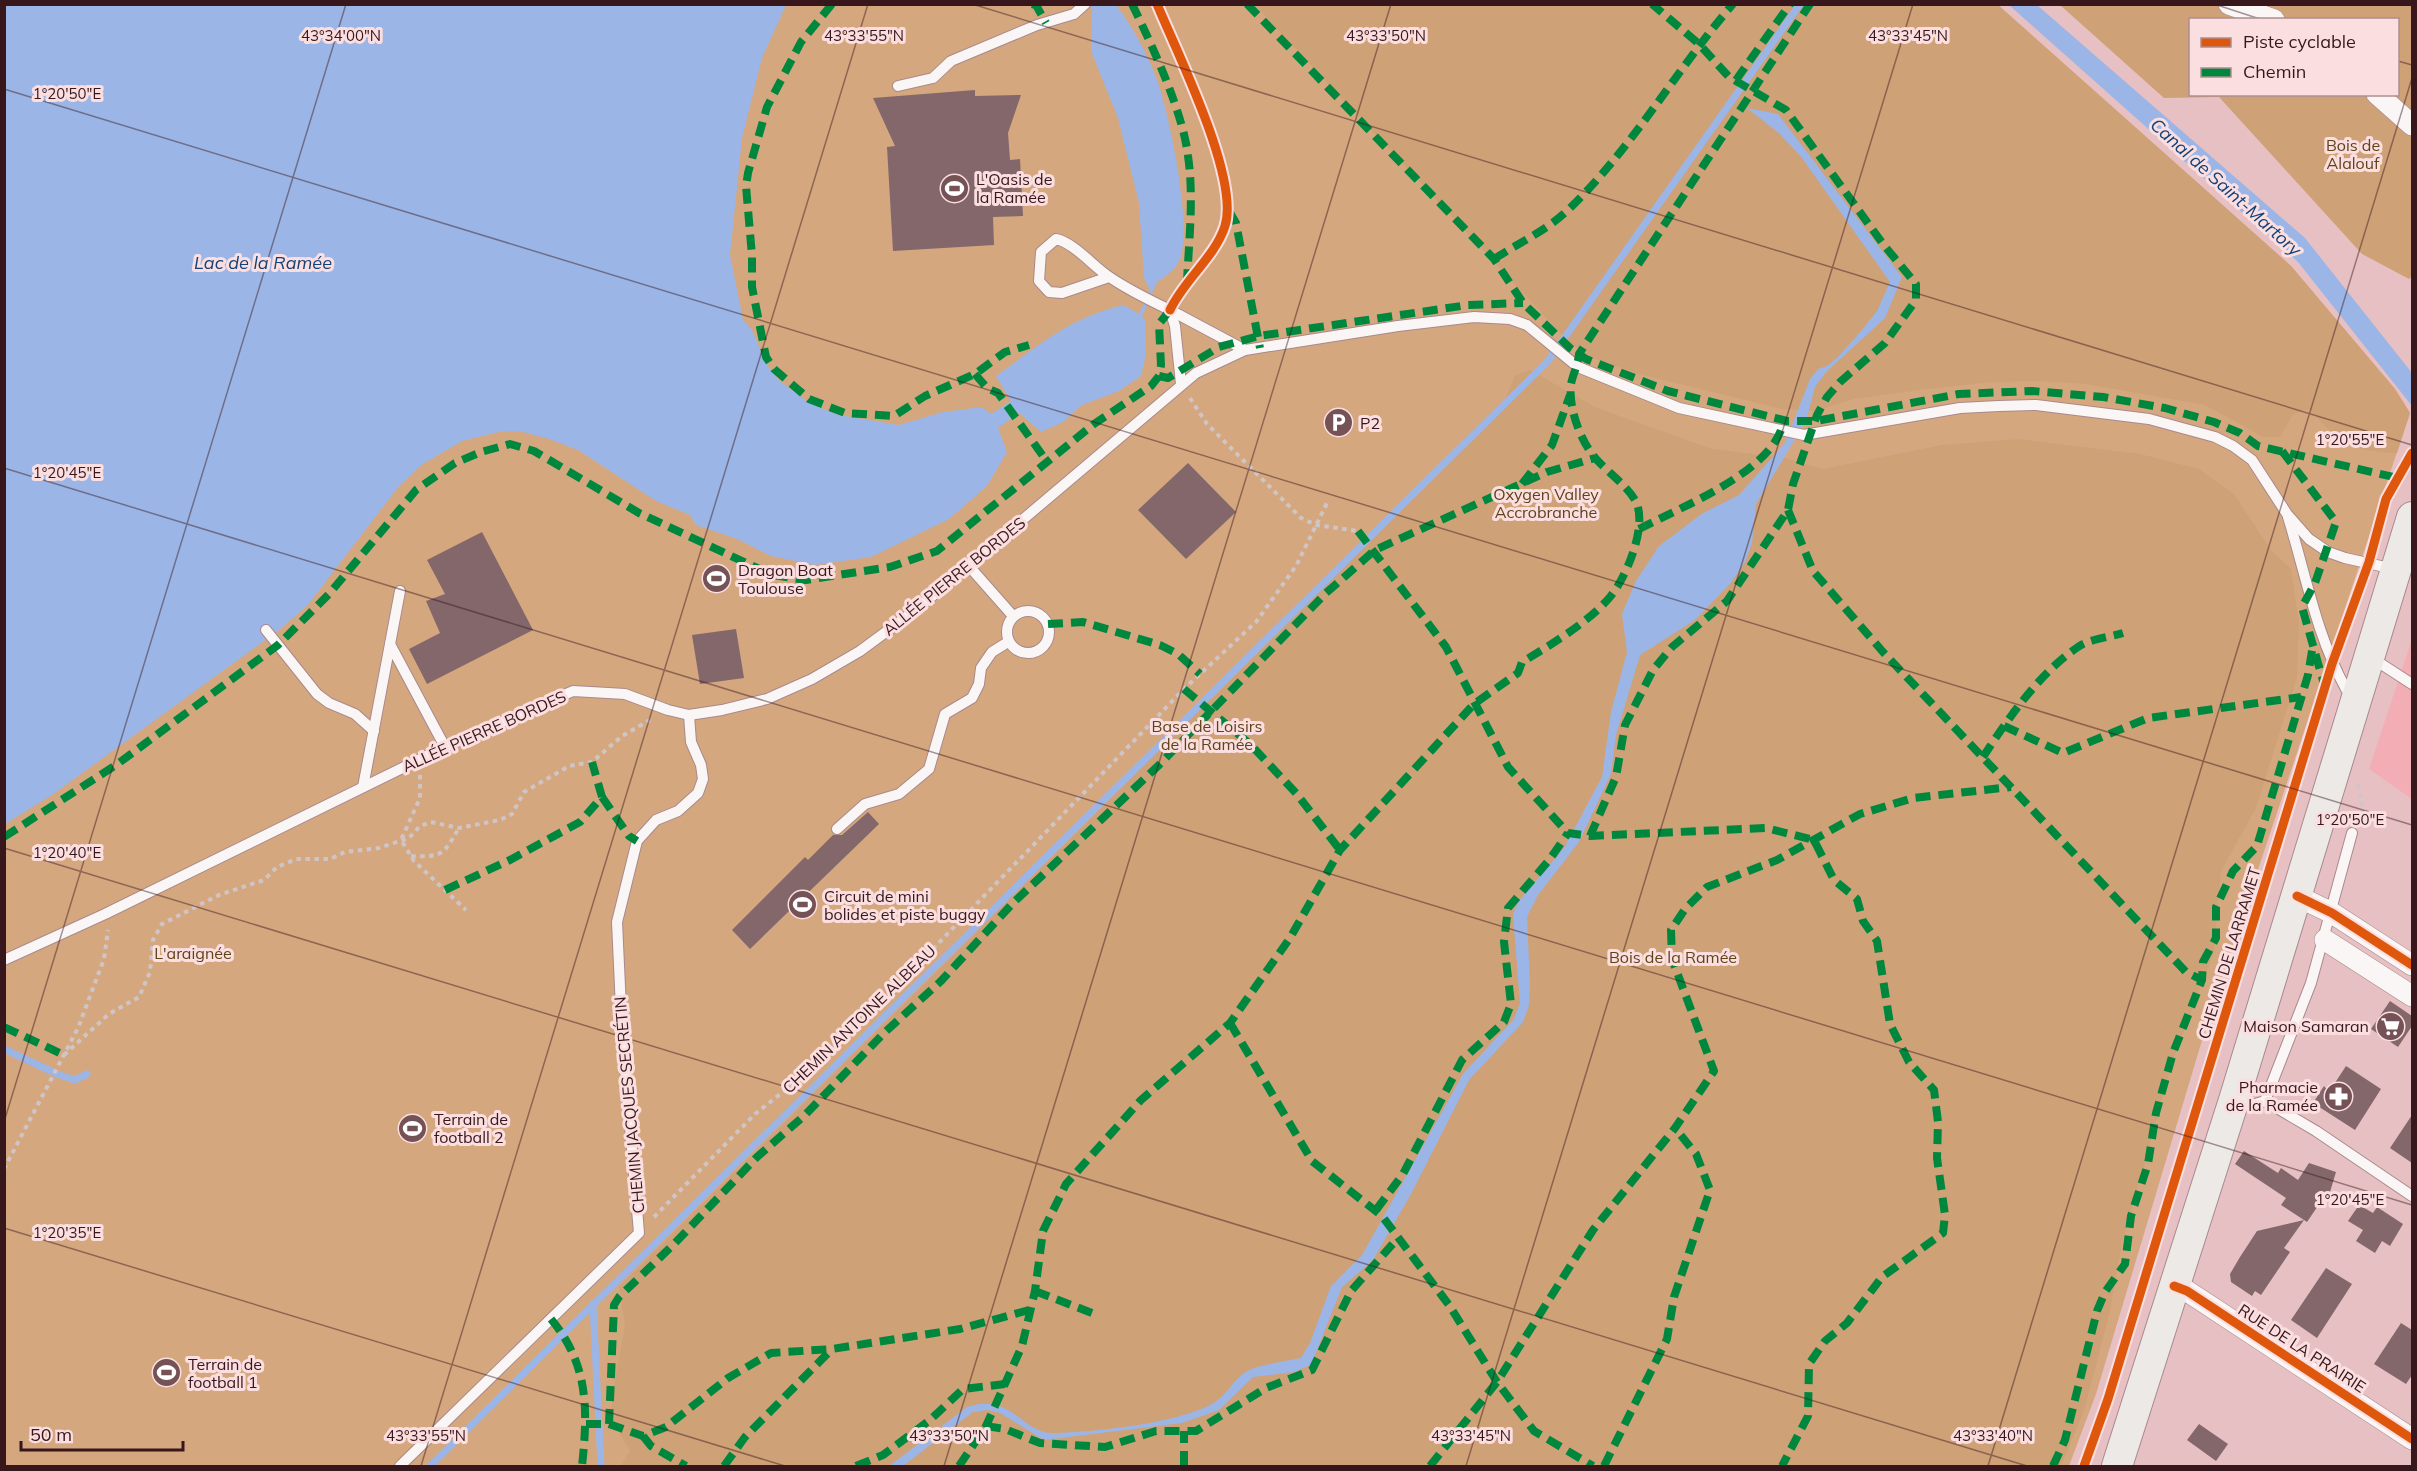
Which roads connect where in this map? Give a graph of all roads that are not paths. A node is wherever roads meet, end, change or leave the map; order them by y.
1 (1085, 4) edge
2 (2229, 4) edge
3 (2268, 18) edge
4 (898, 86) dead end
5 (2379, 96) edge
6 (2412, 124) edge
7 (1109, 277) junction
8 (1170, 310) junction
9 (1245, 350) junction
10 (1181, 384) junction
11 (2287, 514) junction
12 (2412, 517) edge
13 (968, 565) junction
14 (2398, 570) junction
15 (400, 591) dead end
16 (1013, 616) junction
17 (266, 630) dead end
18 (1008, 642) junction
19 (390, 644) junction
20 (2371, 657) junction
21 (2412, 684) edge
22 (2359, 693) junction
23 (689, 715) junction
24 (374, 731) junction
25 (445, 747) junction
26 (363, 787) junction
27 (837, 829) dead end
28 (2352, 833) dead end
29 (2297, 896) junction
30 (2332, 913) junction
31 (2325, 940) junction
32 (2387, 948) junction
33 (4, 960) edge
34 (2412, 965) edge
35 (2372, 970) junction
36 (2412, 996) edge
37 (2234, 1100) junction
38 (2265, 1101) junction
39 (2412, 1196) edge
40 (2174, 1286) junction
41 (2412, 1439) edge
42 (400, 1467) edge
43 (2117, 1467) edge

1 - 4 lane
2 - 3 street
5 - 6 street
7 - 7 lane
7 - 8 lane
8 - 9 lane
8 - 10 lane
9 - 10 lane, ALLÉE PIERRE BORDES
9 - 11 lane, ALLÉE PIERRE BORDES
10 - 13 lane, ALLÉE PIERRE BORDES
11 - 14 lane
11 - 22 lane
12 - 14 main road
13 - 16 lane
13 - 23 lane, ALLÉE PIERRE BORDES
14 - 20 main road
15 - 19 lane
16 - 18 lane
16 - 18 lane
17 - 24 lane
18 - 27 lane
19 - 24 lane
19 - 25 lane
20 - 21 lane
20 - 22 main road
22 - 29 main road
23 - 25 lane, ALLÉE PIERRE BORDES
23 - 42 lane, CHEMIN JACQUES SECRÉTIN
24 - 26 lane
25 - 26 lane, ALLÉE PIERRE BORDES
26 - 33 lane, ALLÉE PIERRE BORDES
28 - 30 lane
29 - 30 street
29 - 37 main road
30 - 31 lane
30 - 32 street
31 - 35 street
31 - 38 lane
32 - 34 street
32 - 35 street
35 - 36 street
37 - 38 lane
37 - 40 main road
38 - 39 lane
40 - 41 street, RUE DE LA PRAIRIE
40 - 43 main road

